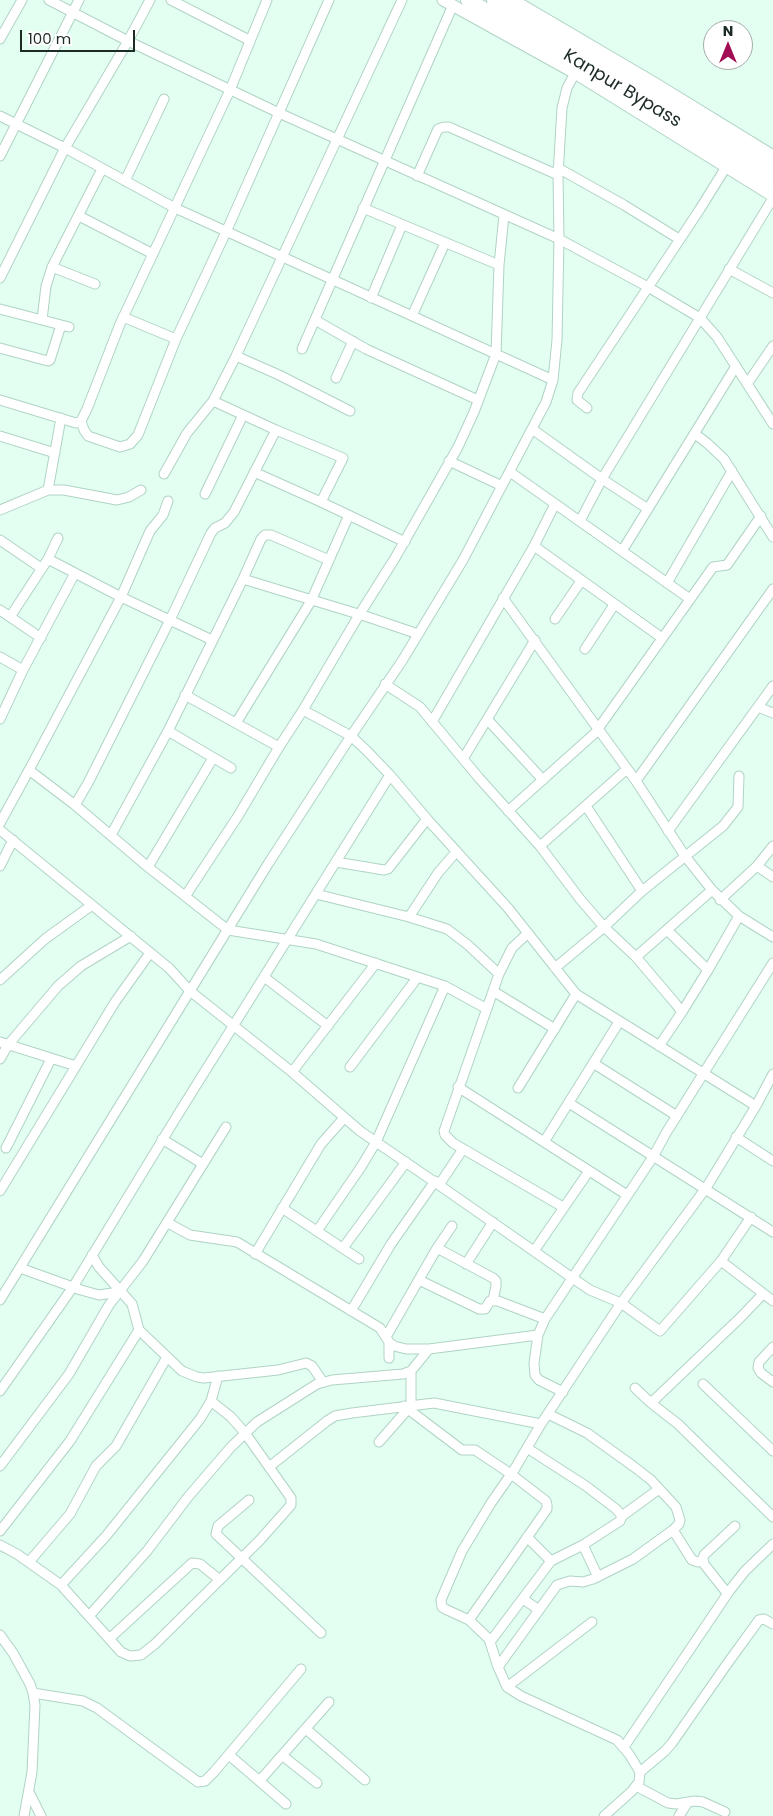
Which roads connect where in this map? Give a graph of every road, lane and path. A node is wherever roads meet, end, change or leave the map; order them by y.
1 (22, 0) edge
2 (49, 0) edge
3 (79, 0) edge
4 (150, 0) edge
5 (171, 0) edge
6 (267, 0) edge
7 (329, 0) edge
8 (402, 0) edge
9 (468, 0) edge
10 (494, 0) edge
11 (513, 0) edge
12 (448, 3) edge
13 (73, 12) junction
14 (0, 39) edge
15 (250, 40) junction
16 (128, 42) junction
17 (575, 73) junction
18 (230, 90) junction
19 (164, 99) dead end
20 (279, 113) junction
21 (0, 116) edge
22 (16, 124) junction
23 (336, 139) junction
24 (64, 148) junction
25 (0, 156) edge
26 (773, 156) edge
27 (384, 161) junction
28 (726, 167) junction
29 (102, 169) junction
30 (773, 169) edge
31 (558, 172) junction
32 (417, 176) junction
33 (125, 181) junction
34 (773, 182) edge
35 (773, 197) edge
36 (175, 208) junction
37 (363, 208) junction
38 (504, 215) junction
39 (79, 216) junction
40 (402, 225) junction
41 (226, 232) junction
42 (559, 239) junction
43 (679, 239) junction
44 (445, 243) junction
45 (154, 254) junction
46 (283, 257) junction
47 (499, 265) junction
48 (52, 267) junction
49 (729, 269) junction
50 (0, 278) edge
51 (331, 280) junction
52 (95, 284) dead end
53 (648, 287) junction
54 (773, 294) edge
55 (371, 298) junction
56 (0, 309) edge
57 (412, 316) junction
58 (123, 317) junction
59 (700, 318) junction
60 (42, 320) junction
61 (316, 320) junction
62 (176, 339) junction
63 (353, 341) junction
64 (773, 346) edge
65 (0, 348) edge
66 (302, 349) dead end
67 (496, 354) junction
68 (236, 356) junction
69 (736, 366) junction
70 (336, 378) dead end
71 (553, 380) junction
72 (747, 384) junction
73 (0, 400) edge
74 (478, 400) junction
75 (213, 401) junction
76 (587, 408) dead end
77 (350, 411) dead end
78 (243, 415) junction
79 (61, 418) junction
80 (81, 421) junction
81 (773, 424) edge
82 (532, 429) junction
83 (276, 430) junction
84 (695, 434) junction
85 (0, 436) edge
86 (55, 453) junction
87 (449, 461) junction
88 (732, 471) junction
89 (254, 472) junction
90 (510, 472) junction
91 (164, 474) dead end
92 (602, 479) junction
93 (502, 486) junction
94 (48, 490) junction
95 (140, 490) dead end
96 (205, 494) dead end
97 (168, 501) dead end
98 (321, 502) junction
99 (556, 504) junction
100 (648, 509) junction
101 (0, 510) edge
102 (349, 515) junction
103 (761, 516) junction
104 (580, 521) junction
105 (773, 537) edge
106 (58, 538) dead end
107 (0, 540) edge
108 (404, 542) junction
109 (534, 546) junction
110 (622, 551) junction
111 (48, 559) junction
112 (330, 560) junction
113 (41, 568) junction
114 (75, 573) junction
115 (243, 579) junction
116 (581, 581) junction
117 (667, 583) junction
118 (773, 589) edge
119 (121, 597) junction
120 (503, 598) junction
121 (690, 599) junction
122 (311, 601) junction
123 (614, 605) junction
124 (0, 610) edge
125 (359, 615) junction
126 (10, 617) junction
127 (555, 619) dead end
128 (170, 620) junction
129 (418, 634) junction
130 (41, 638) junction
131 (662, 638) junction
132 (212, 640) junction
133 (535, 640) junction
134 (585, 649) dead end
135 (0, 657) edge
136 (23, 670) junction
137 (385, 684) junction
138 (773, 686) edge
139 (185, 695) junction
140 (4, 698) edge
141 (758, 707) junction
142 (304, 710) junction
143 (773, 713) edge
144 (0, 718) edge
145 (488, 719) junction
146 (432, 722) junction
147 (236, 723) junction
148 (598, 729) junction
149 (168, 730) junction
150 (350, 736) junction
151 (279, 747) junction
152 (213, 758) junction
153 (463, 759) junction
154 (231, 768) dead end
155 (627, 769) junction
156 (29, 770) junction
157 (390, 775) junction
158 (739, 776) dead end
159 (543, 780) junction
160 (636, 781) junction
161 (75, 805) junction
162 (586, 806) junction
163 (508, 811) junction
164 (427, 819) junction
165 (0, 823) edge
166 (0, 830) edge
167 (668, 831) junction
168 (111, 835) junction
169 (13, 840) junction
170 (540, 846) junction
171 (773, 846) edge
172 (456, 852) junction
173 (685, 856) junction
174 (336, 862) junction
175 (0, 866) edge
176 (757, 866) junction
177 (148, 867) junction
178 (773, 877) edge
179 (712, 890) junction
180 (642, 891) junction
181 (316, 894) junction
182 (186, 895) junction
183 (720, 900) junction
184 (92, 905) junction
185 (739, 916) junction
186 (409, 917) junction
187 (604, 927) junction
188 (228, 930) junction
189 (667, 930) junction
190 (527, 934) junction
191 (130, 936) junction
192 (773, 937) edge
193 (288, 939) junction
194 (150, 953) junction
195 (636, 957) junction
196 (376, 963) junction
197 (773, 963) edge
198 (555, 968) junction
199 (708, 970) junction
200 (499, 974) junction
201 (264, 977) junction
202 (417, 978) junction
203 (0, 980) edge
204 (445, 986) junction
205 (190, 991) junction
206 (493, 991) junction
207 (576, 994) junction
208 (487, 1009) junction
209 (682, 1012) junction
210 (619, 1022) junction
211 (234, 1026) junction
212 (328, 1026) junction
213 (556, 1029) junction
214 (4, 1043) edge
215 (659, 1046) junction
216 (0, 1059) edge
217 (51, 1059) junction
218 (594, 1063) junction
219 (76, 1066) junction
220 (350, 1067) dead end
221 (292, 1072) junction
222 (704, 1073) junction
223 (773, 1074) edge
224 (458, 1087) junction
225 (518, 1088) dead end
226 (568, 1103) junction
227 (756, 1106) junction
228 (677, 1116) junction
229 (344, 1118) junction
230 (226, 1127) dead end
231 (736, 1137) junction
232 (162, 1139) junction
233 (376, 1142) junction
234 (544, 1142) junction
235 (6, 1148) dead end
236 (463, 1149) junction
237 (653, 1157) junction
238 (773, 1161) edge
239 (406, 1162) junction
240 (203, 1164) junction
241 (589, 1171) junction
242 (437, 1183) junction
243 (706, 1188) junction
244 (0, 1191) edge
245 (627, 1195) junction
246 (563, 1207) junction
247 (282, 1208) junction
248 (751, 1217) junction
249 (492, 1222) junction
250 (168, 1223) junction
251 (452, 1226) dead end
252 (317, 1231) junction
253 (773, 1232) edge
254 (343, 1248) junction
255 (437, 1248) junction
256 (534, 1251) junction
257 (255, 1254) junction
258 (92, 1255) junction
259 (360, 1259) dead end
260 (721, 1261) junction
261 (466, 1264) junction
262 (20, 1268) junction
263 (572, 1278) junction
264 (419, 1280) junction
265 (73, 1287) junction
266 (119, 1292) junction
267 (763, 1294) junction
268 (1, 1298) edge
269 (493, 1300) junction
270 (773, 1301) edge
271 (622, 1302) junction
272 (351, 1311) junction
273 (545, 1319) junction
274 (139, 1330) junction
275 (538, 1335) junction
276 (387, 1339) junction
277 (773, 1347) edge
278 (429, 1349) junction
279 (167, 1357) junction
280 (389, 1358) dead end
281 (411, 1371) junction
282 (218, 1376) junction
283 (323, 1382) junction
284 (773, 1382) edge
285 (703, 1384) dead end
286 (635, 1388) dead end
287 (0, 1392) edge
288 (562, 1392) junction
289 (211, 1400) junction
290 (651, 1403) junction
291 (408, 1407) junction
292 (548, 1414) junction
293 (541, 1424) junction
294 (245, 1433) junction
295 (379, 1442) dead end
296 (527, 1448) junction
297 (773, 1451) edge
298 (0, 1466) edge
299 (269, 1467) junction
300 (511, 1474) junction
301 (659, 1489) junction
302 (249, 1500) dead end
303 (622, 1516) junction
304 (773, 1517) edge
305 (735, 1526) dead end
306 (673, 1530) junction
307 (0, 1531) edge
308 (528, 1536) junction
309 (773, 1544) edge
310 (583, 1545) junction
311 (0, 1546) edge
312 (242, 1557) junction
313 (703, 1559) junction
314 (552, 1561) junction
315 (29, 1562) junction
316 (598, 1577) junction
317 (220, 1580) junction
318 (60, 1585) junction
319 (727, 1593) junction
320 (523, 1599) junction
321 (539, 1610) junction
322 (89, 1616) junction
323 (469, 1620) junction
324 (592, 1622) dead end
325 (773, 1624) edge
326 (322, 1633) dead end
327 (0, 1635) edge
328 (109, 1639) junction
329 (490, 1642) junction
330 (498, 1667) junction
331 (301, 1669) dead end
332 (507, 1687) junction
333 (33, 1693) junction
334 (330, 1702) dead end
335 (306, 1729) junction
336 (624, 1747) junction
337 (229, 1755) junction
338 (283, 1756) junction
339 (640, 1772) junction
340 (257, 1779) junction
341 (365, 1780) dead end
342 (317, 1783) dead end
343 (636, 1786) junction
344 (29, 1791) junction
345 (688, 1802) junction
346 (286, 1804) dead end
347 (725, 1812) dead end
348 (24, 1816) edge
349 (41, 1816) edge
350 (604, 1816) edge
351 (679, 1816) edge

1 - 14 street
2 - 13 street
3 - 13 street
4 - 16 street
5 - 15 street
6 - 15 street
7 - 20 street
8 - 23 street
9 - 34 highway, Kanpur Bypass
10 - 30 highway, Kanpur Bypass
11 - 26 main road
12 - 17 main road
12 - 27 street
13 - 16 street
13 - 22 street
15 - 18 street
16 - 18 street
16 - 24 street
17 - 28 main road
17 - 31 street
18 - 20 street
18 - 36 street
19 - 33 street
20 - 23 street
20 - 41 street
21 - 22 street
22 - 24 street
22 - 25 street
23 - 27 street
23 - 46 street
24 - 29 street
24 - 50 street
27 - 32 street
27 - 37 street
28 - 35 main road
28 - 43 street
29 - 33 street
29 - 39 street
31 - 32 street
31 - 42 street
31 - 43 street
32 - 38 street
33 - 36 street
35 - 49 street
36 - 41 street
36 - 45 street
37 - 40 street
37 - 51 street
38 - 42 street
38 - 47 street
39 - 45 street
39 - 48 street
40 - 44 street
40 - 55 street
41 - 46 street
41 - 62 street
42 - 53 street
42 - 71 street
43 - 53 street
44 - 47 street
44 - 57 street
45 - 58 street
46 - 51 street
46 - 68 street
47 - 67 street
48 - 52 street
48 - 60 street
49 - 54 street
49 - 59 street
51 - 55 street
51 - 61 street
53 - 59 street
53 - 76 street
55 - 57 street
56 - 60 street
57 - 67 street
58 - 62 street
58 - 80 street
59 - 69 street
59 - 92 street
60 - 65 street
61 - 63 street
61 - 66 street
62 - 80 street
63 - 70 street
63 - 74 street
64 - 72 street
67 - 71 street
67 - 74 street
68 - 75 street
68 - 77 street
69 - 72 street
69 - 84 street
71 - 82 street
72 - 81 street
73 - 79 street
74 - 87 street
75 - 78 street
75 - 91 street
78 - 83 street
78 - 96 street
79 - 80 street
79 - 86 street
82 - 90 street
82 - 92 street
83 - 89 street
83 - 98 street
84 - 88 street
84 - 100 street
85 - 86 street
86 - 94 street
87 - 93 street
87 - 108 street
88 - 103 street
88 - 117 street
89 - 98 street
89 - 128 street
90 - 93 street
90 - 99 street
92 - 100 street
92 - 104 street
93 - 129 street
94 - 95 street
94 - 101 street
97 - 119 street
98 - 102 street
99 - 104 street
99 - 109 street
100 - 110 street
102 - 108 street
102 - 112 street
103 - 105 street
103 - 121 street
104 - 110 street
106 - 111 street
107 - 113 street
108 - 125 street
109 - 116 street
109 - 120 street
110 - 117 street
111 - 113 street
111 - 114 street
112 - 115 street
112 - 122 street
113 - 126 street
114 - 119 street
114 - 130 street
115 - 122 street
115 - 132 street
116 - 123 street
116 - 127 street
117 - 121 street
118 - 160 street
119 - 128 street
119 - 156 street
120 - 133 street
120 - 146 street
121 - 131 street
122 - 125 street
122 - 147 street
123 - 131 street
123 - 134 street
124 - 126 street
125 - 129 street
125 - 142 street
126 - 130 street
128 - 132 street
128 - 161 street
129 - 137 street
130 - 136 street
131 - 148 street
132 - 139 street
133 - 145 street
133 - 148 street
135 - 136 street
136 - 140 street
137 - 146 street
137 - 150 street
138 - 141 street
139 - 147 street
139 - 149 street
140 - 144 street
141 - 143 street
141 - 167 street
142 - 150 street
142 - 151 street
145 - 153 street
145 - 159 street
146 - 153 street
147 - 151 street
148 - 155 street
148 - 159 street
149 - 152 street
149 - 168 street
150 - 157 street
150 - 188 street
151 - 182 street
152 - 154 street
152 - 177 street
153 - 163 street
155 - 160 street
155 - 162 street
156 - 161 street
156 - 165 street
157 - 164 street
157 - 174 street
158 - 173 street
159 - 163 street
160 - 167 street
161 - 168 street
162 - 170 street
162 - 180 street
163 - 170 street
164 - 172 street
164 - 174 street
166 - 169 street
167 - 173 street
168 - 177 street
169 - 175 street
169 - 184 street
170 - 187 street
171 - 176 street
172 - 186 street
172 - 190 street
173 - 179 street
173 - 180 street
174 - 181 street
176 - 178 street
176 - 183 street
177 - 182 street
179 - 183 street
179 - 189 street
180 - 187 street
181 - 186 street
181 - 193 street
182 - 188 street
183 - 185 street
184 - 191 street
184 - 203 street
185 - 192 street
185 - 199 street
186 - 200 street
187 - 195 street
187 - 198 street
188 - 193 street
188 - 205 street
189 - 195 street
189 - 199 street
190 - 198 street
190 - 200 street
191 - 194 street
191 - 214 street
193 - 196 street
193 - 201 street
194 - 205 street
194 - 219 street
195 - 209 street
196 - 202 street
196 - 212 street
197 - 222 street
198 - 207 street
199 - 209 street
200 - 206 street
201 - 211 street
201 - 212 street
202 - 204 street
202 - 220 street
204 - 208 street
204 - 233 street
205 - 211 street
205 - 262 street
206 - 208 street
206 - 213 street
207 - 210 street
207 - 213 street
208 - 224 street
209 - 215 street
210 - 215 street
210 - 218 street
211 - 221 street
211 - 232 street
212 - 221 street
213 - 225 street
214 - 216 street
214 - 217 street
215 - 222 street
217 - 219 street
217 - 235 street
218 - 226 street
218 - 228 street
219 - 244 street
221 - 229 street
222 - 227 street
222 - 228 street
223 - 227 street
224 - 234 street
224 - 236 street
226 - 234 street
226 - 237 street
227 - 231 street
228 - 237 street
229 - 233 street
229 - 247 street
230 - 240 street
231 - 238 street
231 - 243 street
232 - 240 street
232 - 258 street
233 - 239 street
233 - 252 street
234 - 241 street
236 - 242 street
236 - 246 street
237 - 243 street
237 - 245 street
239 - 242 street
239 - 254 street
240 - 250 street
241 - 245 street
241 - 246 street
242 - 249 street
242 - 272 street
243 - 248 street
243 - 271 street
245 - 263 street
246 - 256 street
247 - 252 street
247 - 257 street
248 - 253 street
248 - 260 street
249 - 256 street
249 - 261 street
250 - 257 street
250 - 266 street
251 - 255 street
252 - 254 street
254 - 259 street
255 - 261 street
255 - 264 street
256 - 263 street
257 - 272 street
258 - 265 street
258 - 266 street
260 - 267 street
260 - 271 street
261 - 269 street
262 - 265 street
262 - 268 street
263 - 271 street
263 - 273 street
264 - 269 street
264 - 276 street
265 - 266 street
265 - 287 street
266 - 274 street
266 - 298 street
267 - 270 street
267 - 290 street
269 - 273 street
271 - 288 street
272 - 276 street
273 - 275 street
274 - 279 street
274 - 307 street
275 - 278 street
275 - 288 street
276 - 278 street
276 - 280 street
277 - 284 street
278 - 281 street
279 - 282 street
279 - 315 street
281 - 283 street
281 - 291 street
282 - 283 street
282 - 289 street
283 - 294 street
285 - 297 street
286 - 290 street
288 - 292 street
289 - 294 street
289 - 318 street
290 - 304 street
291 - 293 street
291 - 295 street
291 - 299 street
291 - 300 street
292 - 293 street
292 - 301 street
293 - 296 street
294 - 299 street
294 - 322 street
296 - 300 street
296 - 303 street
299 - 312 street
300 - 308 street
300 - 323 street
301 - 303 street
301 - 306 street
302 - 312 street
303 - 310 street
305 - 313 street
306 - 313 street
306 - 316 street
308 - 314 street
308 - 323 street
309 - 319 street
310 - 314 street
310 - 316 street
311 - 315 street
312 - 317 street
312 - 326 street
313 - 319 street
314 - 320 street
315 - 318 street
316 - 321 street
317 - 328 street
317 - 328 street
318 - 322 street
319 - 336 street
320 - 321 street
320 - 329 street
321 - 330 street
322 - 328 street
323 - 329 street
324 - 332 street
325 - 339 street
327 - 333 street
329 - 330 street
330 - 332 street
331 - 337 street
332 - 336 street
333 - 337 street
333 - 344 street
334 - 335 street
335 - 338 street
335 - 341 street
336 - 339 street
337 - 340 street
338 - 340 street
338 - 342 street
339 - 343 street
340 - 346 street
343 - 345 street
343 - 350 street
344 - 348 street
344 - 349 street
345 - 347 street
345 - 351 street

